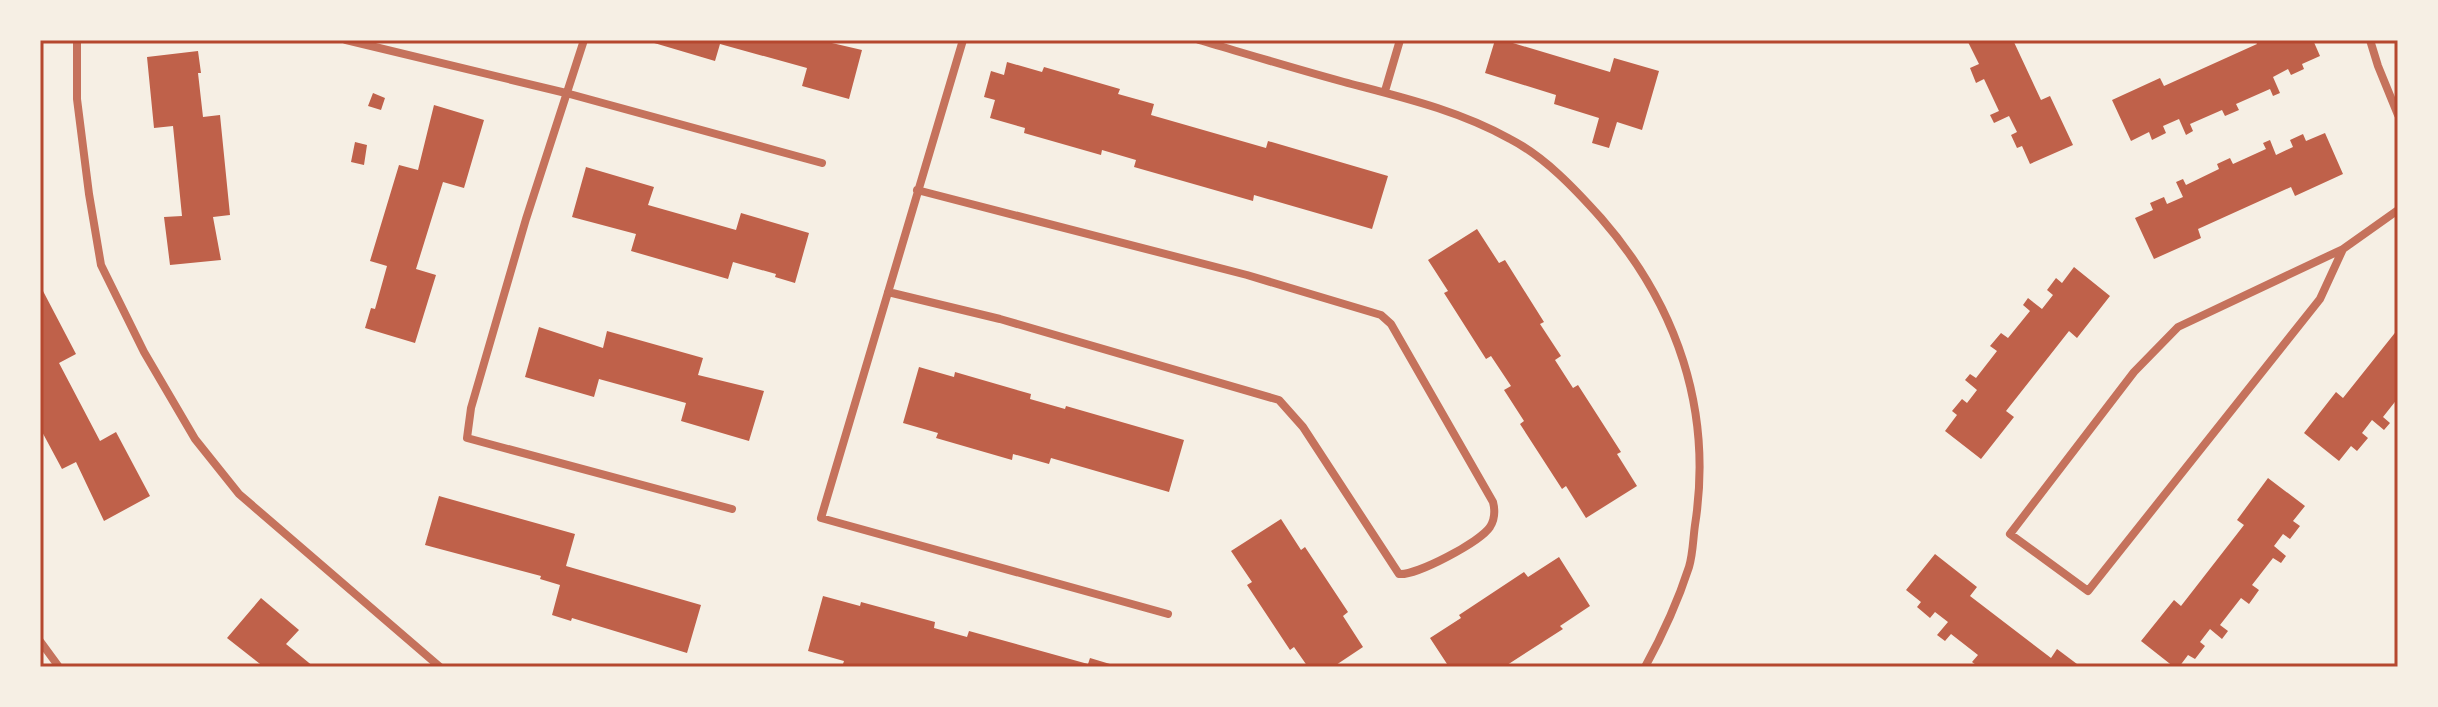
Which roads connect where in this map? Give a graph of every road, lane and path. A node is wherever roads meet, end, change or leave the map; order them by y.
1 (77, 40) edge
2 (346, 40) edge
3 (584, 40) edge
4 (963, 40) edge
5 (1199, 40) edge
6 (1400, 40) edge
7 (2370, 40) edge
8 (1385, 91) junction
9 (566, 93) junction
10 (2398, 115) edge
11 (822, 163) dead end
12 (917, 190) junction
13 (2398, 210) edge
14 (2343, 249) junction
15 (888, 292) junction
16 (732, 509) dead end
17 (1168, 614) dead end
18 (40, 641) edge
19 (59, 667) edge
20 (440, 667) edge
21 (1645, 667) edge

1 - 20 street
2 - 9 street
3 - 9 street
4 - 12 street
5 - 8 street
6 - 8 street
7 - 10 street
8 - 21 street
9 - 11 street
9 - 16 street
12 - 15 street
12 - 15 street
13 - 14 street
14 - 14 street
15 - 17 street
18 - 19 street

